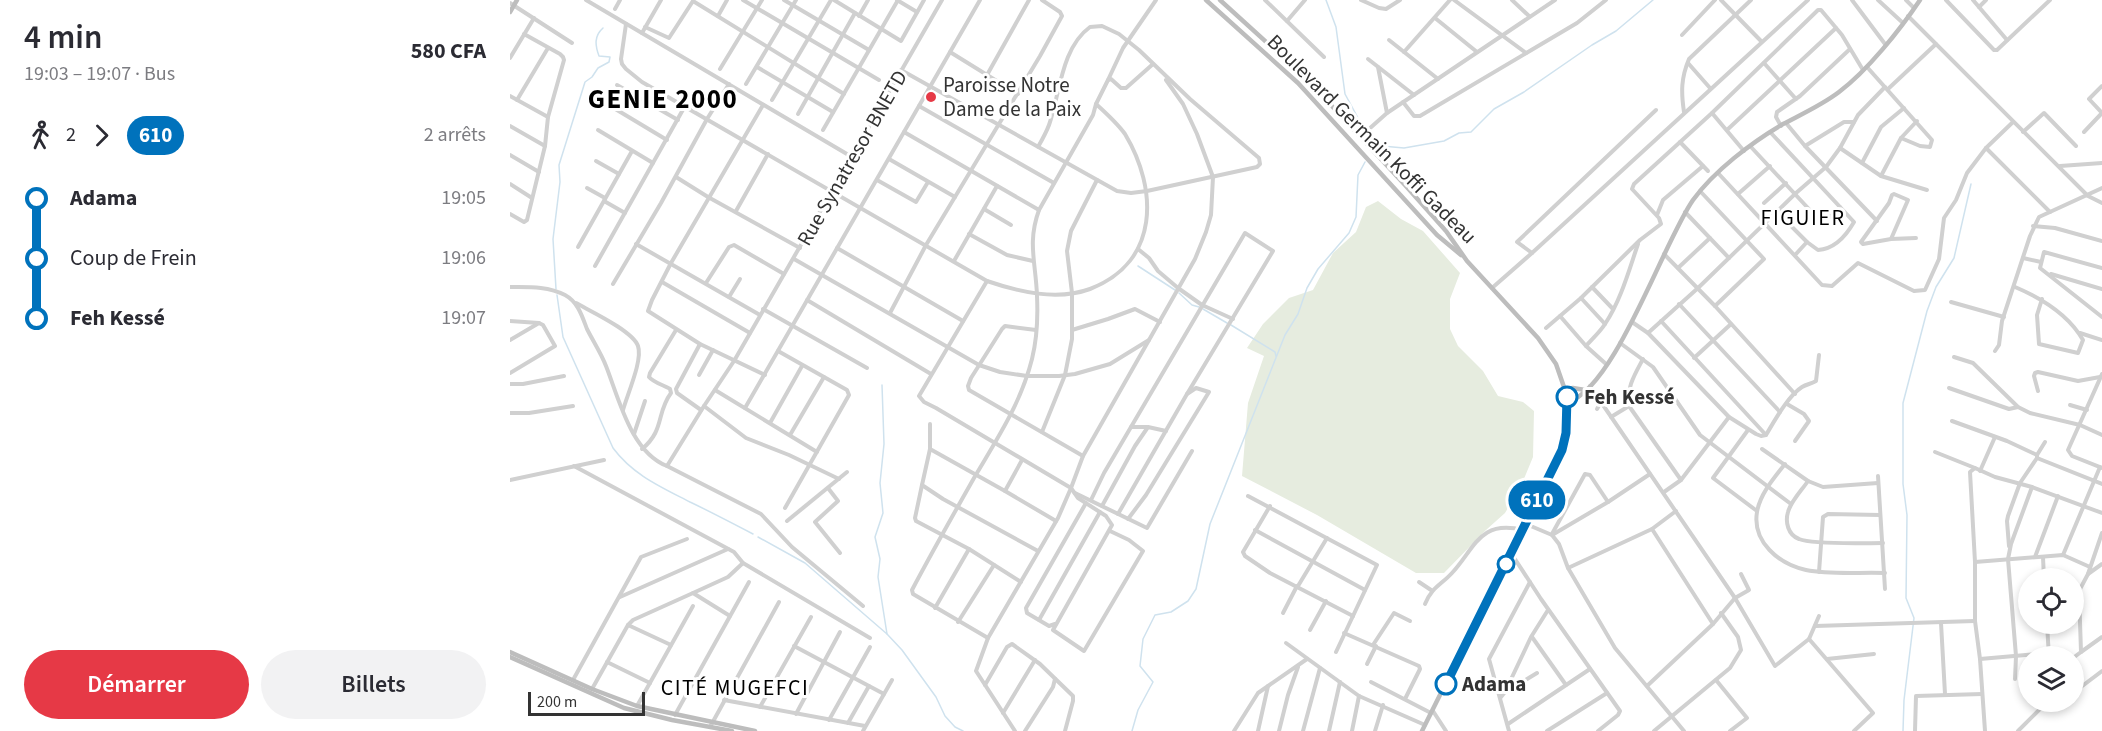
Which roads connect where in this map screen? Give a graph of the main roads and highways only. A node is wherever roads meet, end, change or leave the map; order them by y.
1 (517, 0) edge
2 (1206, 0) edge
3 (1220, 0) edge
4 (1920, 0) edge
5 (512, 5) edge
6 (510, 12) edge
7 (1467, 261) junction
8 (1588, 388) junction
9 (1565, 390) junction
10 (1568, 402) junction
11 (510, 652) edge
12 (510, 657) edge
13 (711, 725) junction
14 (731, 731) edge
15 (755, 731) edge
16 (1422, 731) edge

1 - 5 main road
2 - 7 main road, Boulevard Germain Koffi Gadeau
3 - 7 main road, Boulevard Germain Koffi Gadeau
4 - 8 main road
5 - 6 main road
7 - 9 main road
8 - 9 main road
8 - 10 main road
9 - 10 main road
10 - 16 main road
11 - 13 main road
12 - 13 main road
13 - 14 main road
13 - 15 main road

